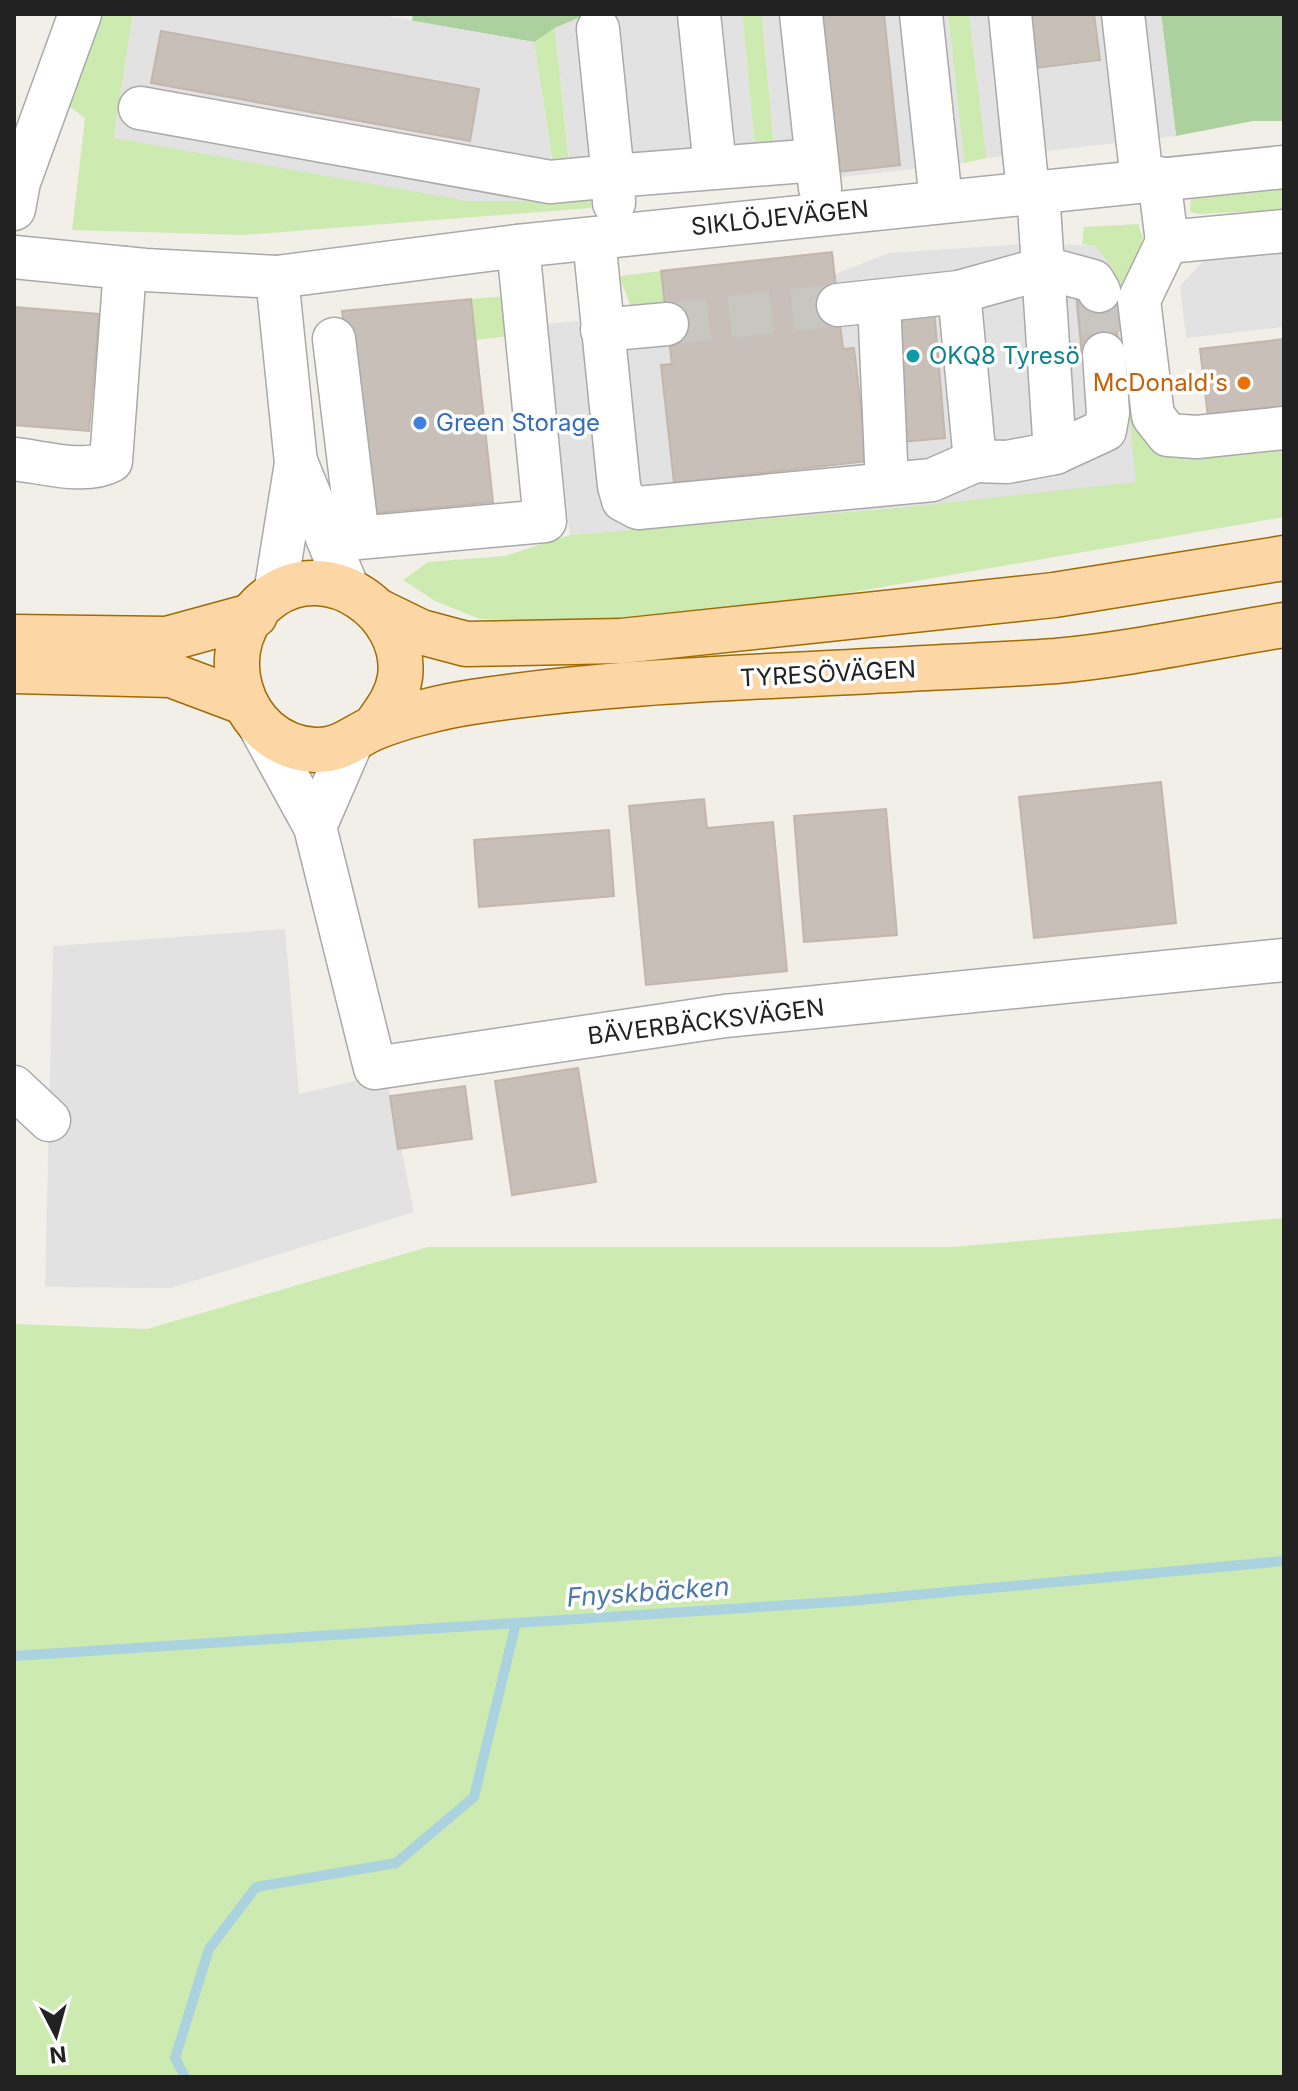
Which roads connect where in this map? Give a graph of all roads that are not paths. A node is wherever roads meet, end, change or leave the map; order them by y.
1 (80, 14) edge
2 (699, 14) edge
3 (801, 14) edge
4 (921, 14) edge
5 (1010, 14) edge
6 (1123, 14) edge
7 (598, 29) dead end
8 (140, 108) dead end
9 (817, 160) junction
10 (715, 167) junction
11 (1284, 167) edge
12 (613, 176) junction
13 (1150, 179) junction
14 (1033, 192) junction
15 (941, 201) junction
16 (14, 209) edge
17 (824, 213) junction
18 (1284, 231) edge
19 (605, 237) junction
20 (1167, 242) junction
21 (518, 246) junction
22 (14, 257) edge
23 (125, 268) junction
24 (1045, 268) junction
25 (277, 277) junction
26 (1099, 291) dead end
27 (959, 292) junction
28 (879, 301) junction
29 (838, 305) tunnel mouth
30 (667, 324) tunnel mouth
31 (602, 330) junction
32 (334, 339) dead end
33 (1104, 354) tunnel mouth
34 (1284, 428) edge
35 (1055, 453) junction
36 (14, 459) edge
37 (975, 461) junction
38 (296, 463) junction
39 (887, 484) junction
40 (1284, 558) edge
41 (364, 601) junction
42 (265, 604) junction
43 (1284, 625) edge
44 (14, 637) edge
45 (14, 671) edge
46 (251, 714) junction
47 (362, 736) junction
48 (315, 827) junction
49 (1284, 960) edge
50 (14, 1087) edge
51 (49, 1120) dead end

1 - 16 street
2 - 10 street
3 - 9 street
4 - 15 street
5 - 14 street
6 - 13 street
7 - 12 street
8 - 12 street
9 - 10 street
9 - 17 street
10 - 12 street
11 - 13 street, SIKLÖJEVÄGEN
12 - 19 street
13 - 14 street, SIKLÖJEVÄGEN
13 - 20 street
14 - 15 street, SIKLÖJEVÄGEN
14 - 24 street
15 - 17 street, SIKLÖJEVÄGEN
17 - 19 street, SIKLÖJEVÄGEN
18 - 20 street
19 - 21 street, SIKLÖJEVÄGEN
19 - 31 street
20 - 34 street
21 - 25 street, SIKLÖJEVÄGEN
21 - 32 street
22 - 23 street, SIKLÖJEVÄGEN
23 - 25 street, SIKLÖJEVÄGEN
23 - 36 street
24 - 26 street
24 - 27 street
24 - 35 street
25 - 38 street
27 - 28 street
27 - 37 street
28 - 29 street
28 - 39 street
30 - 31 street
31 - 39 street
33 - 35 street
35 - 37 street
37 - 39 street
38 - 41 street
38 - 42 street
40 - 41 main road, TYRESÖVÄGEN
41 - 42 main road, TYRESÖVÄGEN
41 - 47 main road
42 - 44 main road, TYRESÖVÄGEN
42 - 46 main road
43 - 47 main road, TYRESÖVÄGEN
45 - 46 main road, TYRESÖVÄGEN
46 - 47 main road, TYRESÖVÄGEN
46 - 48 street, BÄVERBÄCKSVÄGEN
47 - 48 street
48 - 49 street, BÄVERBÄCKSVÄGEN
50 - 51 street

